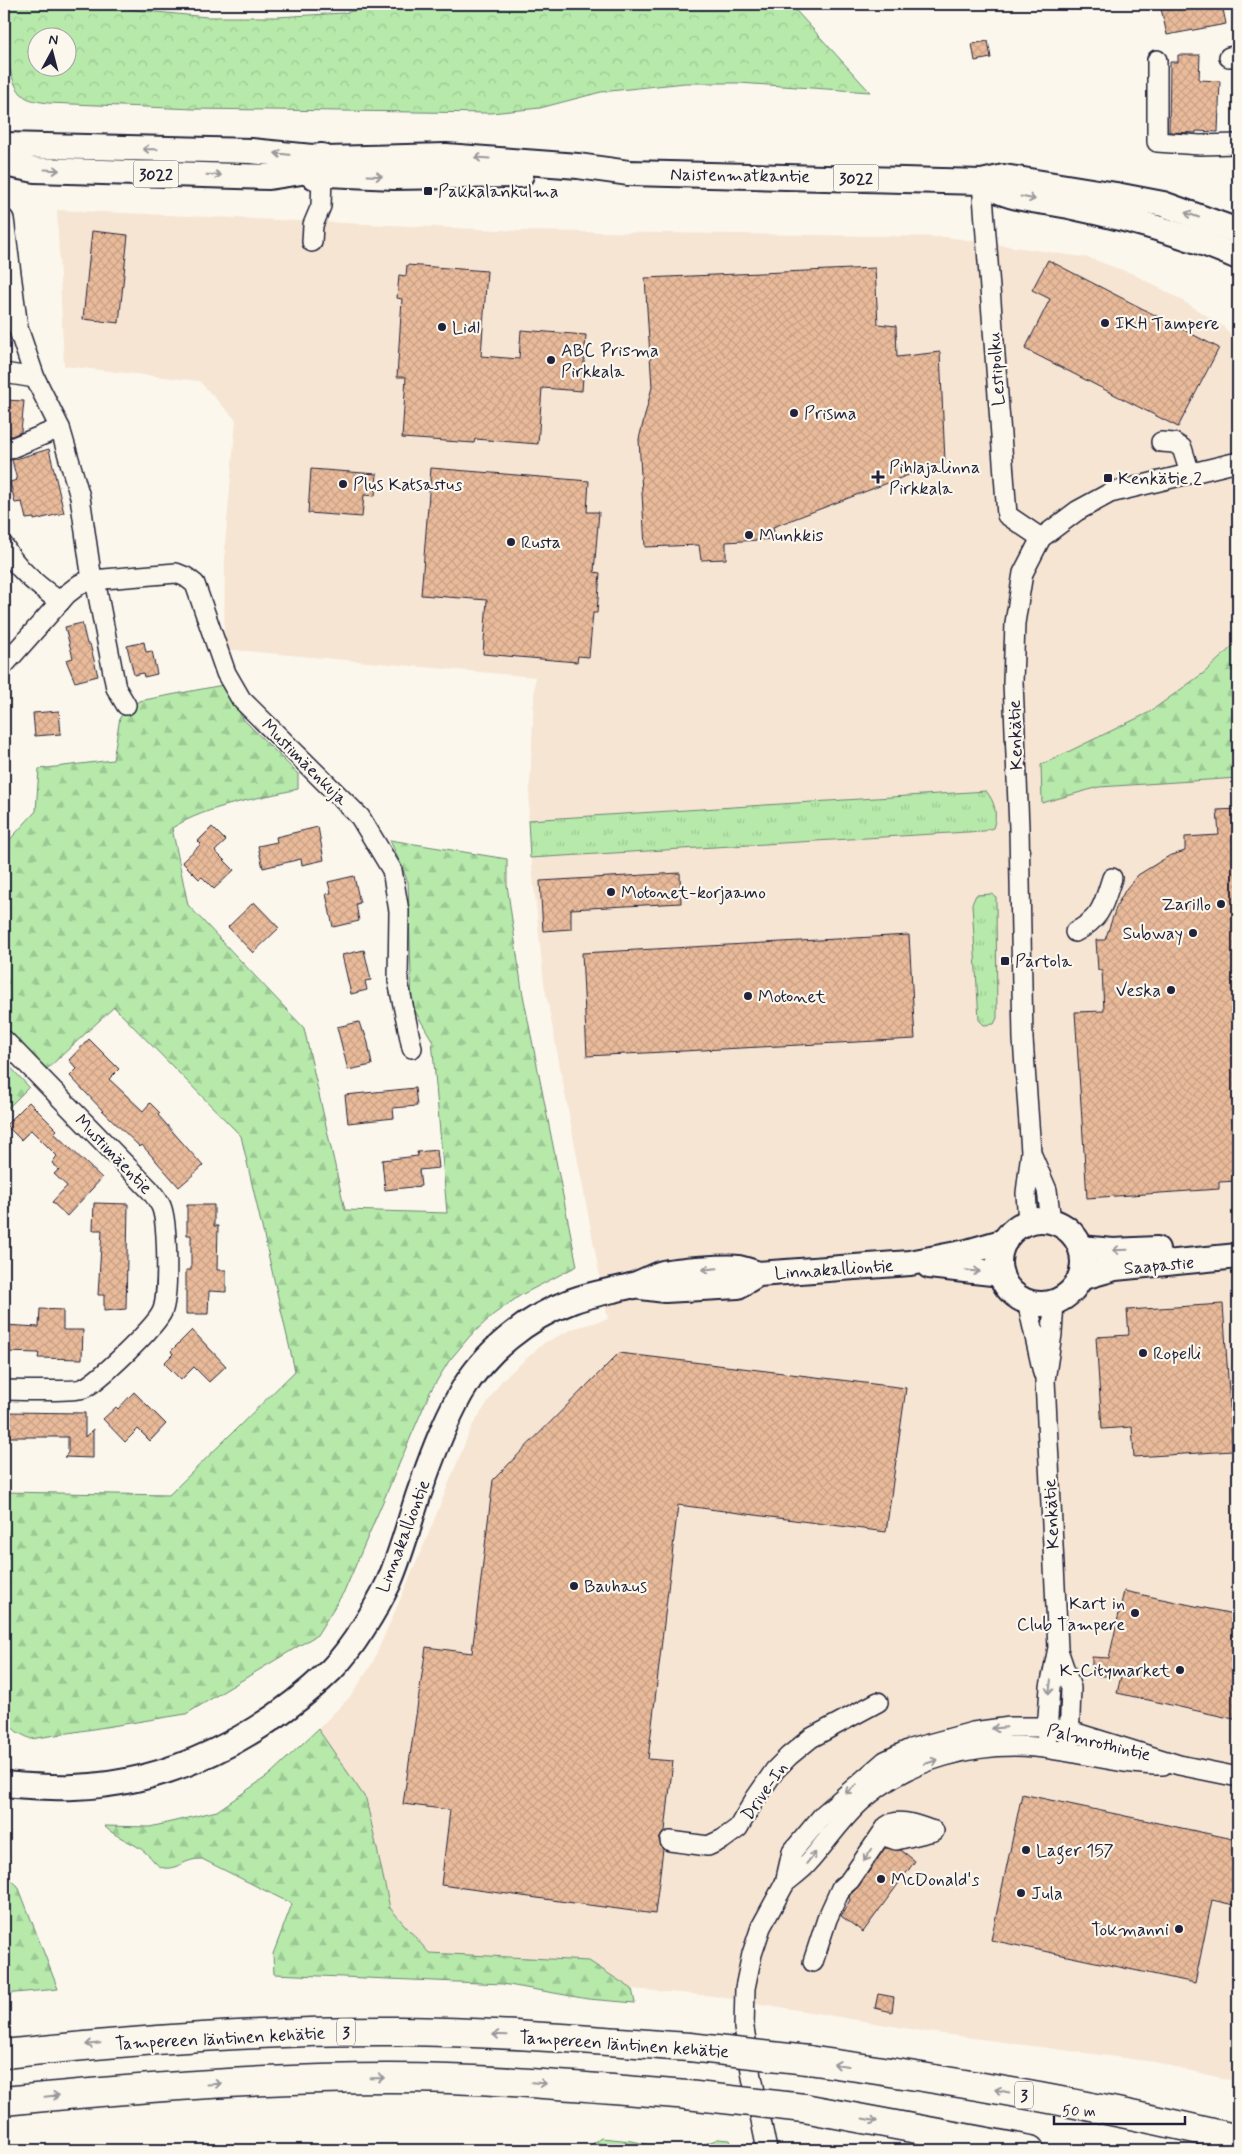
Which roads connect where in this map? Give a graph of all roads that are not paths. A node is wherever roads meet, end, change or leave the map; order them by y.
1 (1157, 60) dead end
2 (1238, 144) edge
3 (4, 145) edge
4 (4, 149) edge
5 (4, 158) edge
6 (4, 164) edge
7 (318, 169) junction
8 (982, 182) junction
9 (4, 220) edge
10 (1238, 231) edge
11 (312, 234) dead end
12 (1238, 257) edge
13 (4, 373) edge
14 (35, 378) junction
15 (60, 428) junction
16 (1161, 442) dead end
17 (4, 451) edge
18 (1238, 462) edge
19 (1190, 473) junction
20 (1041, 538) junction
21 (4, 546) edge
22 (92, 580) junction
23 (60, 602) junction
24 (4, 666) edge
25 (126, 705) dead end
26 (1112, 878) dead end
27 (1075, 932) dead end
28 (4, 1040) edge
29 (412, 1048) dead end
30 (1031, 1152) junction
31 (1052, 1221) junction
32 (1028, 1222) junction
33 (1238, 1239) edge
34 (1005, 1241) junction
35 (1081, 1248) junction
36 (1238, 1256) edge
37 (910, 1263) junction
38 (1001, 1274) junction
39 (1080, 1278) junction
40 (1027, 1301) junction
41 (1054, 1302) junction
42 (1045, 1380) junction
43 (4, 1390) edge
44 (1058, 1648) junction
45 (878, 1702) dead end
46 (1048, 1727) junction
47 (1070, 1731) junction
48 (1046, 1748) junction
49 (1069, 1752) junction
50 (1179, 1765) junction
51 (1238, 1777) edge
52 (4, 1784) edge
53 (934, 1830) dead end
54 (670, 1841) dead end
55 (785, 1883) junction
56 (813, 1962) dead end
57 (4, 2054) edge
58 (4, 2101) edge
59 (1238, 2138) edge
60 (767, 2150) edge
61 (1030, 2150) edge

1 - 2 street
7 -> 3 main road, Naistenmatkantie
4 - 5 main road
6 -> 7 main road, Naistenmatkantie / 3022
7 - 8 main road, Naistenmatkantie / 3022
7 - 11 street
10 -> 8 main road, Naistenmatkantie / 3022
8 -> 12 main road, Naistenmatkantie / 3022
8 - 20 street, Lestipolku
9 - 14 street
13 - 14 street
14 - 15 street
15 - 17 street
15 - 22 street
16 - 19 street
18 - 19 street, Kenkätie
19 - 20 street, Kenkätie
20 - 30 street, Kenkätie
21 - 23 street
22 - 23 street
22 - 25 street
22 - 29 street, Mustimäenkuja
23 - 24 street
26 - 27 street
28 - 43 street, Mustimäentie
30 - 31 street, Kenkätie
30 - 32 street, Kenkätie
31 - 32 main road
31 - 35 main road
32 - 34 main road
33 -> 35 main road, Saapastie
34 - 37 main road, Linnakalliontie
34 - 38 main road
35 - 39 main road
36 - 39 main road, Saapastie
37 -> 38 main road, Linnakalliontie
37 - 52 main road, Linnakalliontie
38 - 40 main road
39 - 41 main road
40 - 41 main road
40 - 42 street, Kenkätie
41 - 42 street, Kenkätie
42 - 44 street, Kenkätie
44 -> 46 street, Kenkätie
44 - 47 street, Kenkätie
45 - 54 street, Drive-In
46 - 47 street, Palmrothintie
46 - 48 street, Kenkätie
46 -> 55 street, Palmrothintie
47 - 49 street, Kenkätie
47 - 50 street, Palmrothintie
48 - 49 street, Palmrothintie
55 -> 48 street, Palmrothintie
49 - 50 street, Palmrothintie
50 - 51 street, Palmrothintie
53 -> 56 street
55 - 60 street, Palmrothintie
59 -> 57 highway, Tampereen läntinen kehätie / 3, bridge
58 -> 61 highway, bridge

